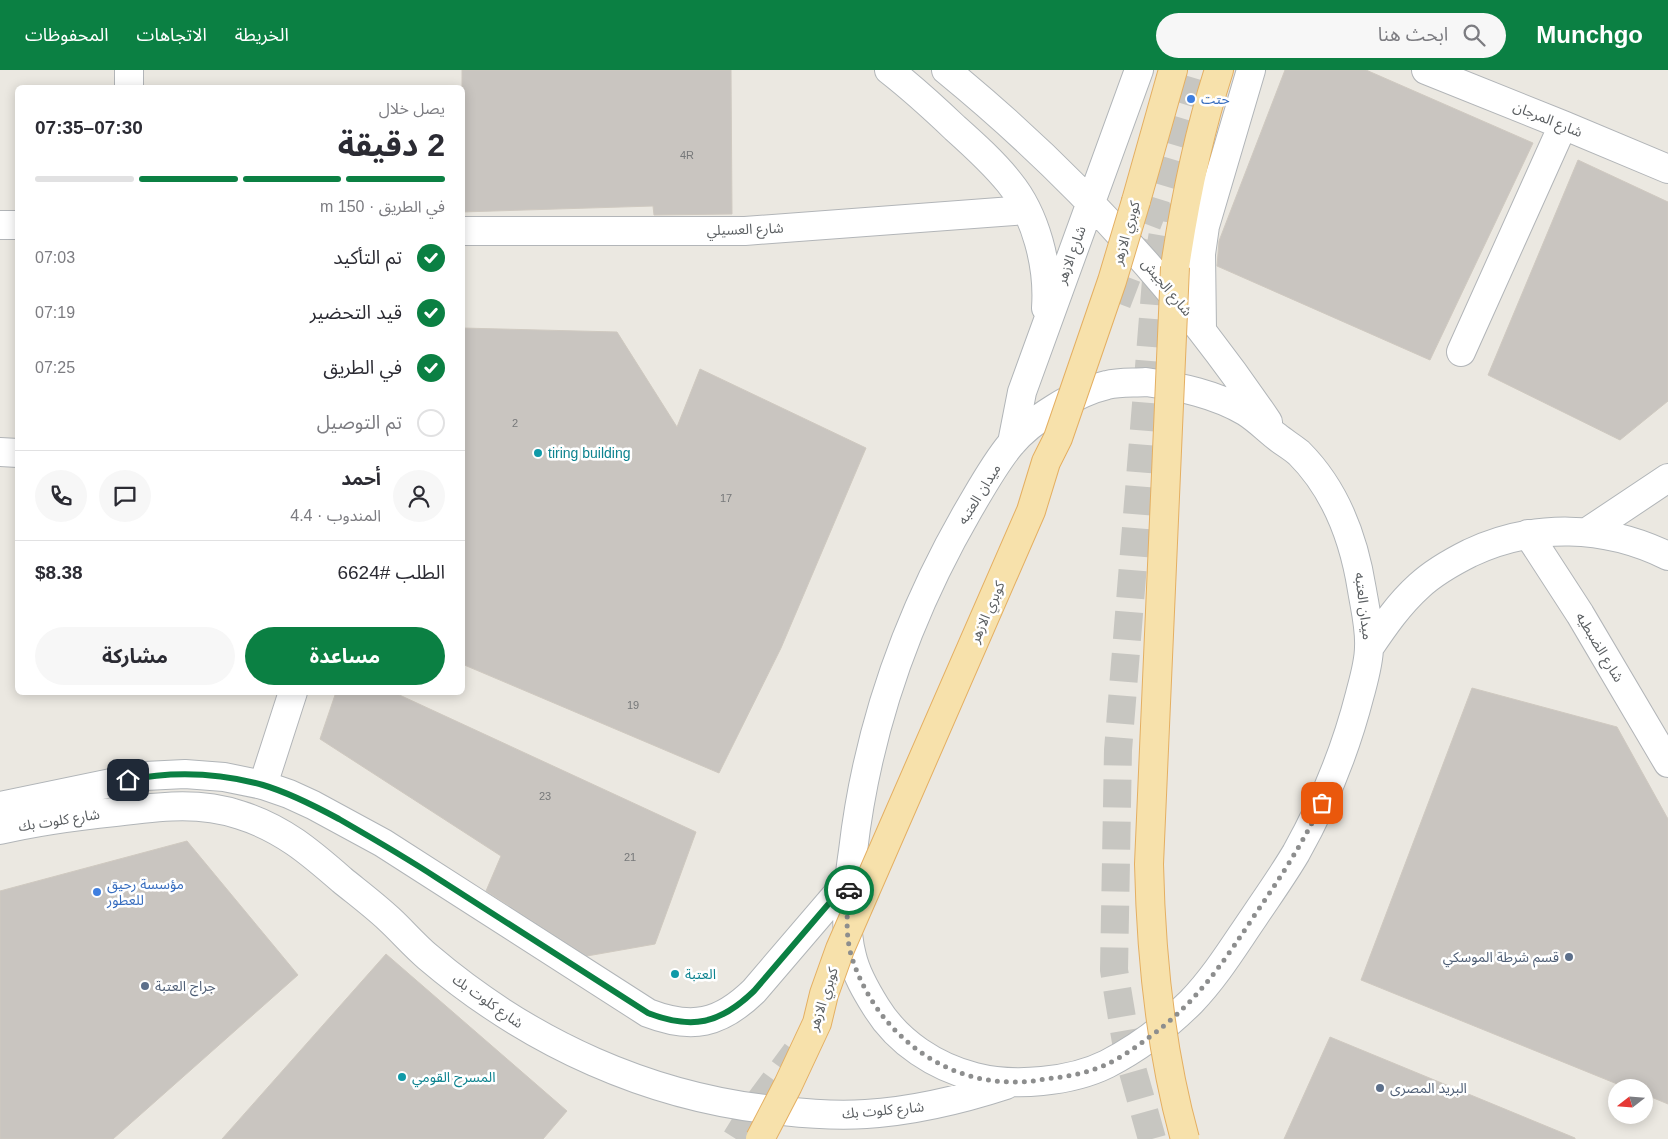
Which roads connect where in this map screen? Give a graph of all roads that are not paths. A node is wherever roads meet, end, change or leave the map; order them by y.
1 (129, 70) edge
2 (889, 70) edge
3 (946, 70) edge
4 (1139, 70) edge
5 (1173, 70) edge
6 (1219, 70) edge
7 (1251, 70) edge
8 (1426, 70) edge
9 (129, 85) edge
10 (1563, 125) junction
11 (1668, 169) edge
12 (1090, 201) junction
13 (1026, 210) junction
14 (0, 225) edge
15 (15, 225) edge
16 (465, 231) edge
17 (1044, 328) junction
18 (1202, 329) junction
19 (1461, 352) dead end
20 (1280, 440) junction
21 (1012, 443) junction
22 (0, 452) edge
23 (15, 453) edge
24 (1668, 478) edge
25 (1587, 532) junction
26 (1528, 534) junction
27 (1668, 556) edge
28 (1369, 648) junction
29 (291, 695) edge
30 (1668, 763) edge
31 (263, 785) junction
32 (0, 806) edge
33 (0, 830) edge
34 (849, 880) junction
35 (1015, 1082) junction
36 (760, 1139) edge
37 (1185, 1139) edge

1 - 9 main road
2 - 13 main road
3 - 12 main road, شارع الجيش
4 - 12 main road, شارع الازهر
5 - 36 main road, كوبري الازهر, bridge
6 - 37 main road, bridge
7 - 18 main road
8 - 10 main road, شارع المرجان
10 - 11 main road, شارع المرجان
10 - 19 main road
12 - 17 main road, شارع الازهر
12 - 18 main road, شارع الجيش
13 - 16 main road, شارع العسيلي
13 - 17 main road
14 - 15 main road
17 - 21 main road, شارع الازهر
18 - 20 main road, شارع الجيش
20 - 21 main road, ميدان العتبه
20 - 28 main road, ميدان العتبه
21 - 34 main road, ميدان العتبه
22 - 23 main road
24 - 25 main road
25 - 26 main road
25 - 27 main road
26 - 28 main road
26 - 30 main road, شارع الضبطيه
28 - 35 main road, ميدان العتبه
29 - 31 main road
31 - 32 main road, شارع كلوت بك
31 - 34 main road, شارع كلوت بك
33 - 35 main road, شارع كلوت بك
34 - 35 main road, ميدان العتبه

